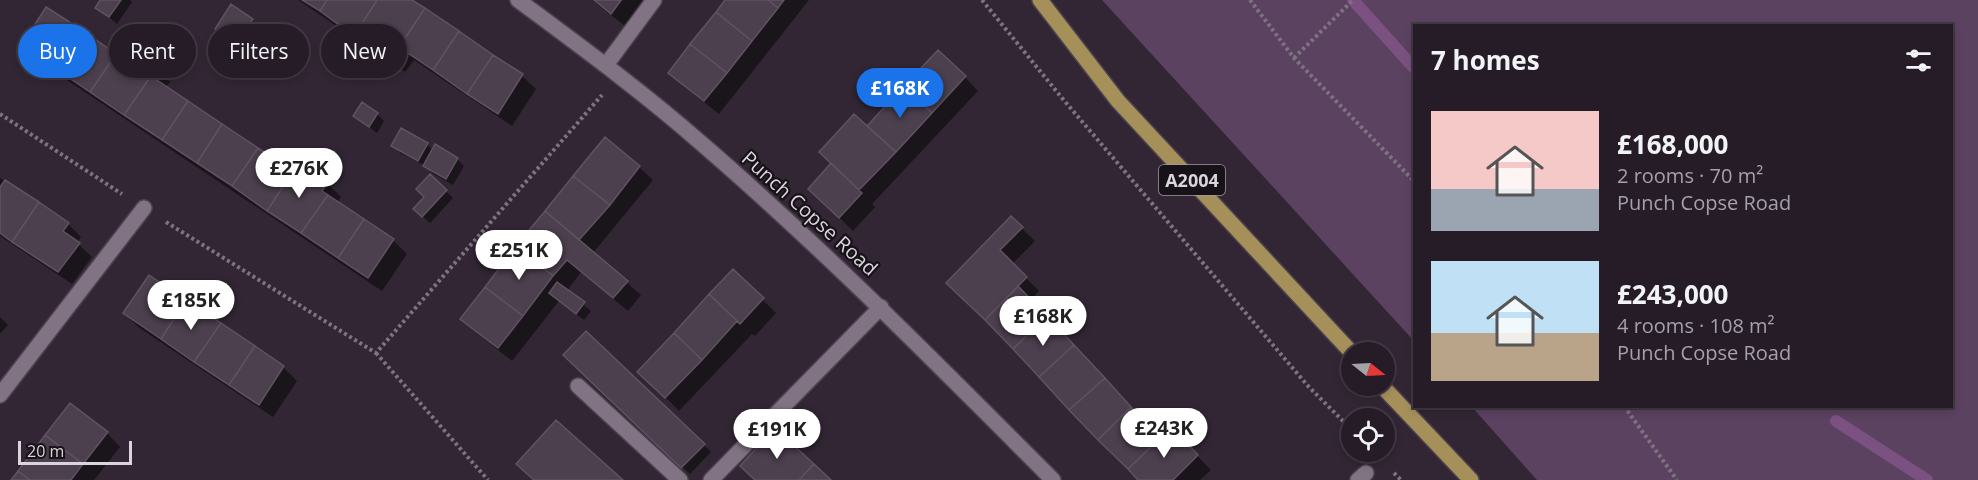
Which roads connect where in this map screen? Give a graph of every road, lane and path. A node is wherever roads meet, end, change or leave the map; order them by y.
1 (518, 0) edge
2 (654, 0) edge
3 (982, 0) edge
4 (1040, 0) edge
5 (1250, 0) edge
6 (1353, 0) edge
7 (1294, 58) junction
8 (606, 65) junction
9 (618, 76) junction
10 (0, 114) edge
11 (1413, 180) edge
12 (144, 208) junction
13 (881, 307) junction
14 (1342, 342) edge
15 (376, 353) junction
16 (578, 386) dead end
17 (0, 395) edge
18 (1391, 396) edge
19 (1624, 408) edge
20 (1341, 419) edge
21 (488, 480) edge
22 (680, 480) edge
23 (711, 480) edge
24 (1053, 480) edge
25 (1470, 480) edge
26 (1677, 480) edge

1 - 8 street, Punch Copse Road
2 - 8 street
3 - 20 path
4 - 14 main road, A2004
5 - 7 path
6 - 7 path
7 - 11 path
8 - 9 street, Punch Copse Road
9 - 13 street, Punch Copse Road
9 - 15 path
10 - 12 path
12 - 15 path
12 - 17 street
13 - 23 street
13 - 24 street, Punch Copse Road
15 - 21 path
16 - 22 street
18 - 25 main road
19 - 26 path

